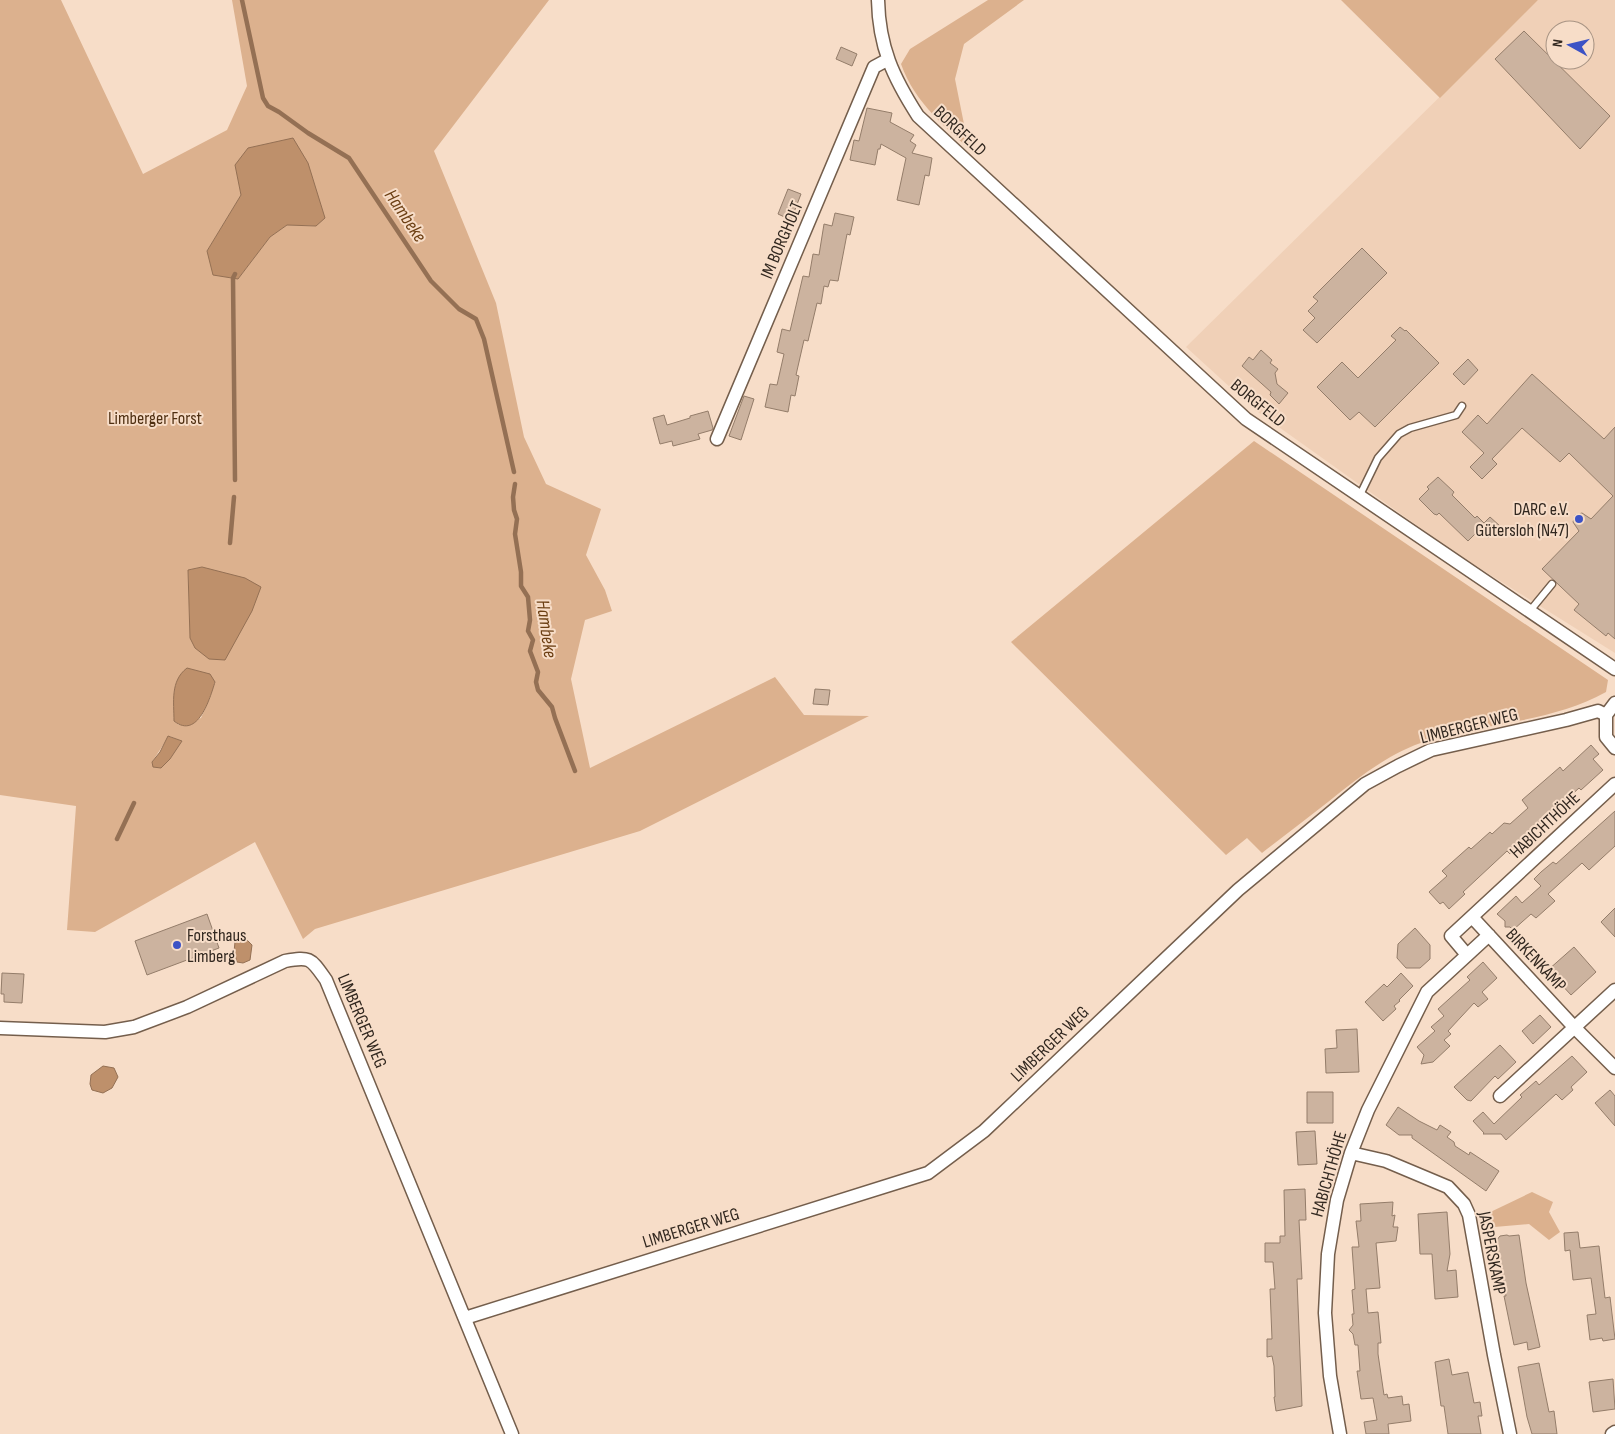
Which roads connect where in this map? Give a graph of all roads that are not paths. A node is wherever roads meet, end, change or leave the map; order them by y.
1 (878, 0) edge
2 (887, 60) junction
3 (1462, 406) dead end
4 (717, 439) dead end
5 (1359, 497) junction
6 (1552, 584) dead end
7 (1529, 612) junction
8 (1615, 669) edge
9 (1615, 703) edge
10 (1606, 715) junction
11 (1615, 748) edge
12 (1615, 784) edge
13 (1472, 917) junction
14 (1489, 935) junction
15 (1467, 955) junction
16 (1615, 990) edge
17 (0, 1028) edge
18 (1574, 1028) junction
19 (1615, 1068) edge
20 (1500, 1096) dead end
21 (1351, 1153) junction
22 (465, 1318) junction
23 (1615, 1432) edge
24 (512, 1434) edge
25 (1340, 1434) edge
26 (1510, 1434) edge
27 (1612, 1434) edge

1 - 2 street, BORGFELD
2 - 4 street, IM BORGHOLT
2 - 5 street, BORGFELD
3 - 5 lane
5 - 7 street, BORGFELD
6 - 7 lane
7 - 8 street, BORGFELD
9 - 10 street
10 - 11 street
10 - 22 street, LIMBERGER WEG
12 - 13 street, HABICHTHÖHE
13 - 14 street, BIRKENKAMP
13 - 15 street, HABICHTHÖHE
14 - 15 street, HABICHTHÖHE
14 - 18 street, BIRKENKAMP
15 - 21 street, HABICHTHÖHE
16 - 18 street
17 - 22 street, LIMBERGER WEG
18 - 19 street, BIRKENKAMP
18 - 20 street
21 - 25 street, HABICHTHÖHE
21 - 26 street, JASPERSKAMP
22 - 24 street, LIMBERGER WEG
23 - 27 street

